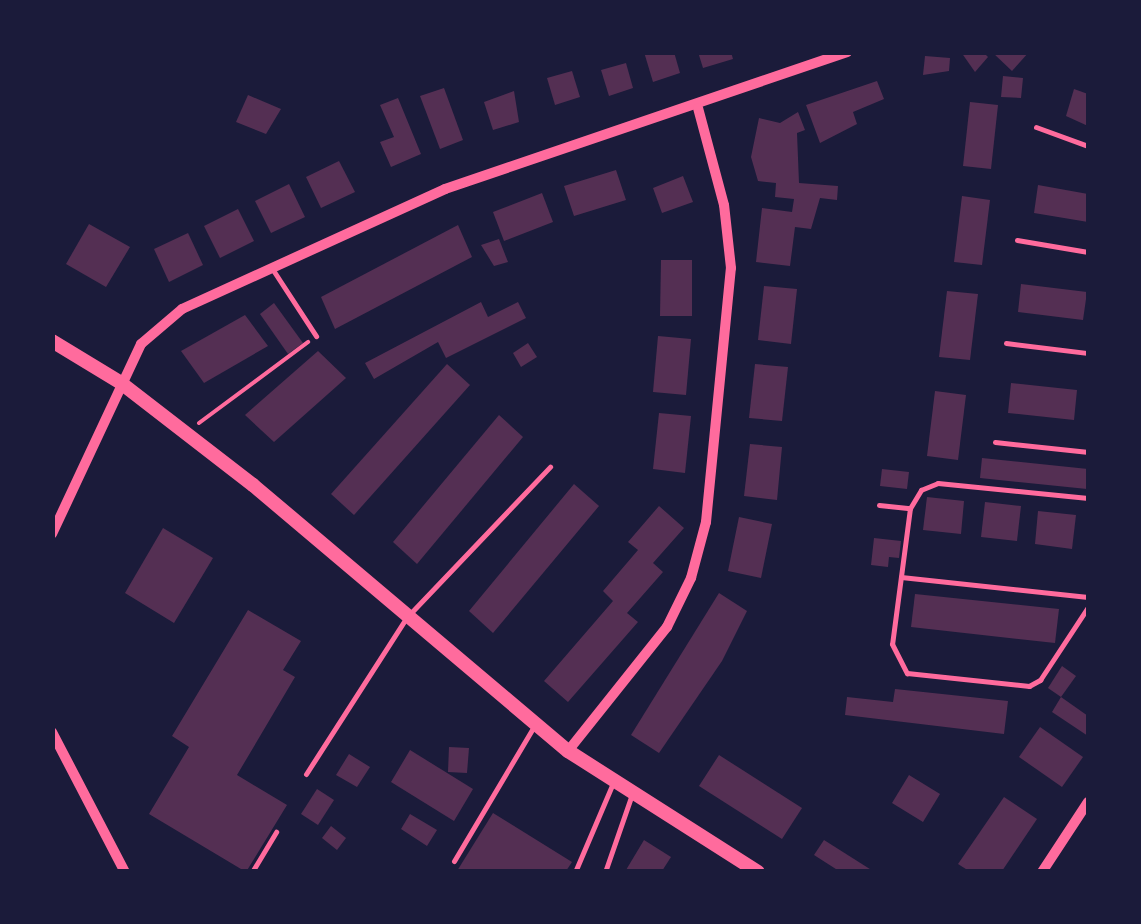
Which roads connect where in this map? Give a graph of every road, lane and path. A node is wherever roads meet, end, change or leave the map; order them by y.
1 (847, 52) edge
2 (698, 108) junction
3 (1036, 127) dead end
4 (1088, 146) edge
5 (1017, 240) dead end
6 (1088, 252) edge
7 (271, 268) junction
8 (316, 336) joint
9 (52, 341) edge
10 (1006, 344) dead end
11 (1088, 352) edge
12 (121, 383) junction
13 (186, 433) junction
14 (995, 442) dead end
15 (1088, 452) edge
16 (550, 467) dead end
17 (1088, 498) edge
18 (879, 505) dead end
19 (910, 508) junction
20 (52, 534) edge
21 (901, 576) junction
22 (1088, 597) edge
23 (1088, 608) edge
24 (406, 618) junction
25 (534, 725) junction
26 (52, 732) edge
27 (568, 752) junction
28 (306, 774) dead end
29 (614, 782) junction
30 (632, 793) junction
31 (1088, 802) edge
32 (276, 832) dead end
33 (454, 861) dead end
34 (125, 872) edge
35 (252, 872) edge
36 (574, 872) edge
37 (605, 872) edge
38 (758, 872) edge
39 (1042, 872) edge

1 - 2 street
2 - 7 street
2 - 27 street
3 - 4 lane
5 - 6 lane
7 - 8 lane
7 - 12 street
8 - 13 path
9 - 12 main road
10 - 11 lane
12 - 13 main road
12 - 20 street
13 - 24 main road
14 - 15 lane
16 - 24 lane
17 - 19 lane
18 - 19 lane
19 - 21 lane
21 - 22 lane
21 - 23 lane
24 - 25 main road
24 - 28 lane
25 - 27 main road
25 - 33 lane
26 - 34 street
27 - 29 main road
29 - 30 main road
29 - 36 lane
30 - 37 lane
30 - 38 main road
31 - 39 street
32 - 35 lane

